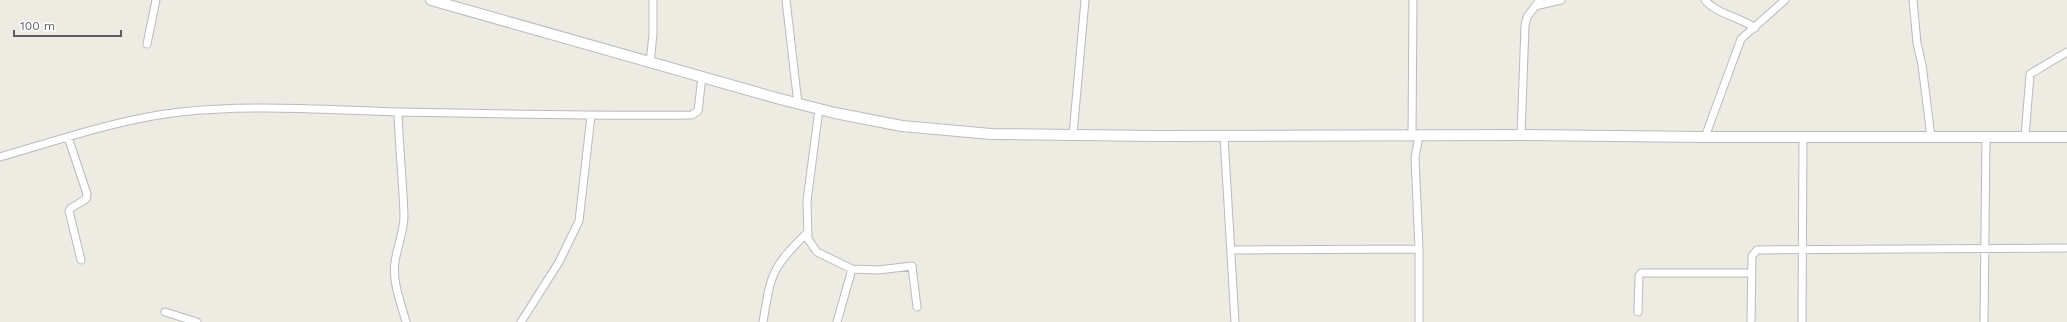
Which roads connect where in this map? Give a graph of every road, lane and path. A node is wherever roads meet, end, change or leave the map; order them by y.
1 (156, 0) edge
2 (431, 0) edge
3 (653, 0) edge
4 (786, 0) edge
5 (1085, 0) edge
6 (1413, 0) edge
7 (1540, 0) edge
8 (1561, 0) edge
9 (1705, 0) edge
10 (1785, 0) edge
11 (1913, 0) edge
12 (1535, 6) junction
13 (1755, 28) junction
14 (148, 44) dead end
15 (2067, 52) edge
16 (650, 63) junction
17 (702, 77) junction
18 (798, 104) junction
19 (820, 109) junction
20 (398, 112) junction
21 (591, 116) junction
22 (1073, 135) junction
23 (1416, 135) junction
24 (1521, 135) junction
25 (1224, 136) junction
26 (68, 137) junction
27 (1705, 137) junction
28 (1803, 137) junction
29 (1931, 137) junction
30 (2025, 137) junction
31 (2067, 137) edge
32 (1986, 138) junction
33 (0, 157) edge
34 (807, 233) junction
35 (1984, 248) junction
36 (2067, 248) edge
37 (1419, 249) junction
38 (1802, 249) junction
39 (1231, 250) junction
40 (81, 260) dead end
41 (852, 269) junction
42 (1751, 273) junction
43 (917, 308) dead end
44 (165, 312) dead end
45 (1638, 312) dead end
46 (197, 322) edge
47 (406, 322) edge
48 (521, 322) edge
49 (763, 322) edge
50 (837, 322) edge
51 (1235, 322) edge
52 (1419, 322) edge
53 (1751, 322) edge
54 (1802, 322) edge
55 (1984, 322) edge

1 - 14 street
2 - 16 main road
3 - 16 street
4 - 18 street
5 - 22 street
6 - 23 street
7 - 12 street
8 - 12 street
9 - 13 street
10 - 13 street
11 - 29 street
12 - 24 street
13 - 27 street
15 - 30 street
16 - 17 main road
17 - 18 main road
17 - 21 street
18 - 19 main road
19 - 22 main road
19 - 34 street
20 - 21 street
20 - 26 street
20 - 47 street
21 - 48 street
22 - 25 main road
23 - 24 main road
23 - 25 main road
23 - 37 street
24 - 27 main road
25 - 39 street
26 - 33 street
26 - 40 street
27 - 28 main road
28 - 29 main road
28 - 38 street
29 - 32 main road
30 - 31 main road
30 - 32 main road
32 - 35 street
34 - 41 street
34 - 49 street
35 - 36 street
35 - 38 street
35 - 55 street
37 - 39 street
37 - 52 street
38 - 42 street
38 - 54 street
39 - 51 street
41 - 43 street
41 - 50 street
42 - 45 street
42 - 53 street
44 - 46 street

